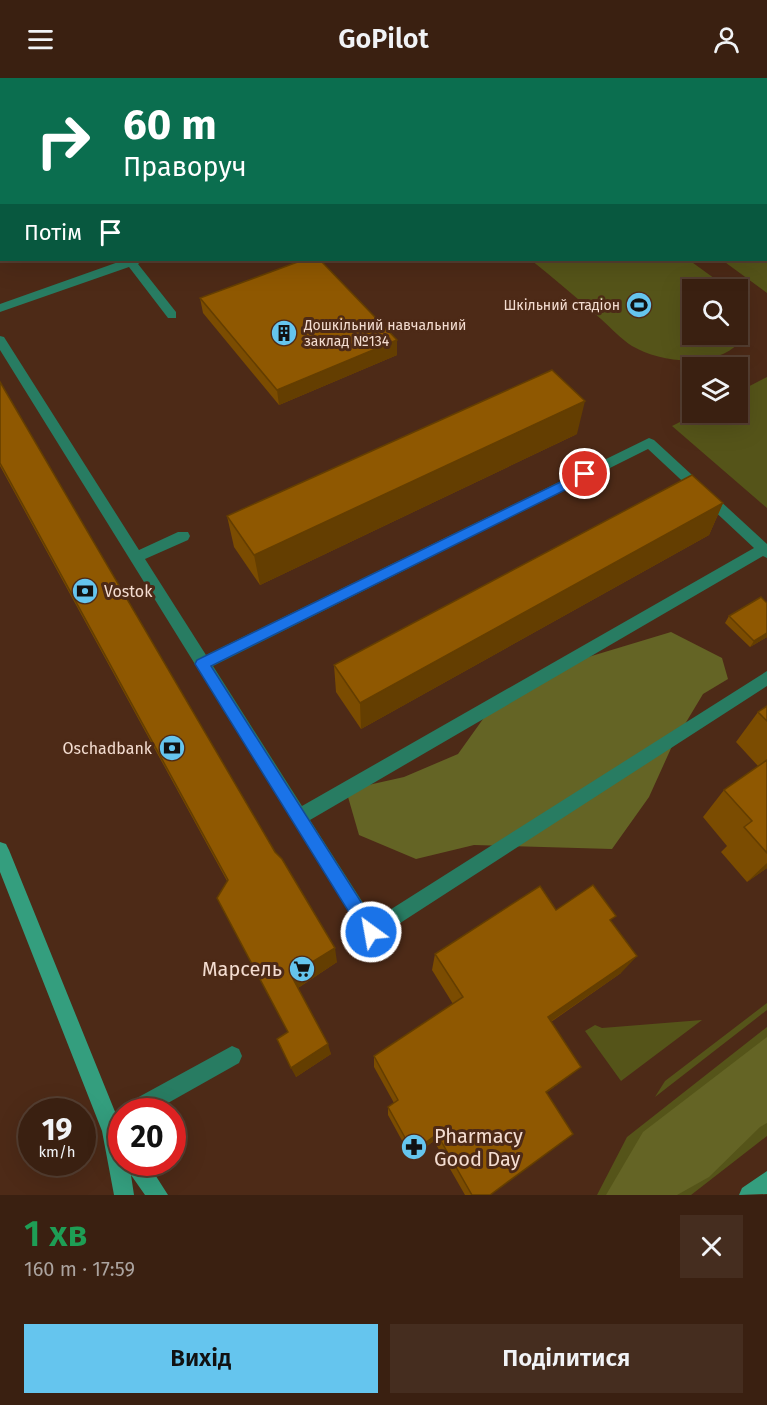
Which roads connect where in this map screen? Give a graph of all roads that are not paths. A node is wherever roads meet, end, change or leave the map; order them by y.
1 (130, 261) edge
2 (134, 261) edge
3 (0, 308) edge
4 (172, 315) dead end
5 (0, 340) edge
6 (183, 536) dead end
7 (766, 550) edge
8 (136, 557) junction
9 (202, 664) junction
10 (767, 678) edge
11 (299, 818) junction
12 (0, 850) edge
13 (232, 1056) dead end
14 (156, 1098) edge
15 (108, 1110) edge
16 (122, 1176) edge
17 (144, 1176) edge
18 (767, 1181) edge
19 (124, 1195) edge
20 (158, 1195) edge
21 (749, 1195) edge

1 - 3 lane
2 - 4 lane
5 - 8 lane
6 - 8 lane
7 - 9 lane
7 - 11 lane
8 - 9 lane
9 - 11 lane
10 - 11 lane
12 - 15 main road
13 - 14 lane
16 - 19 main road
17 - 20 main road
18 - 21 main road

